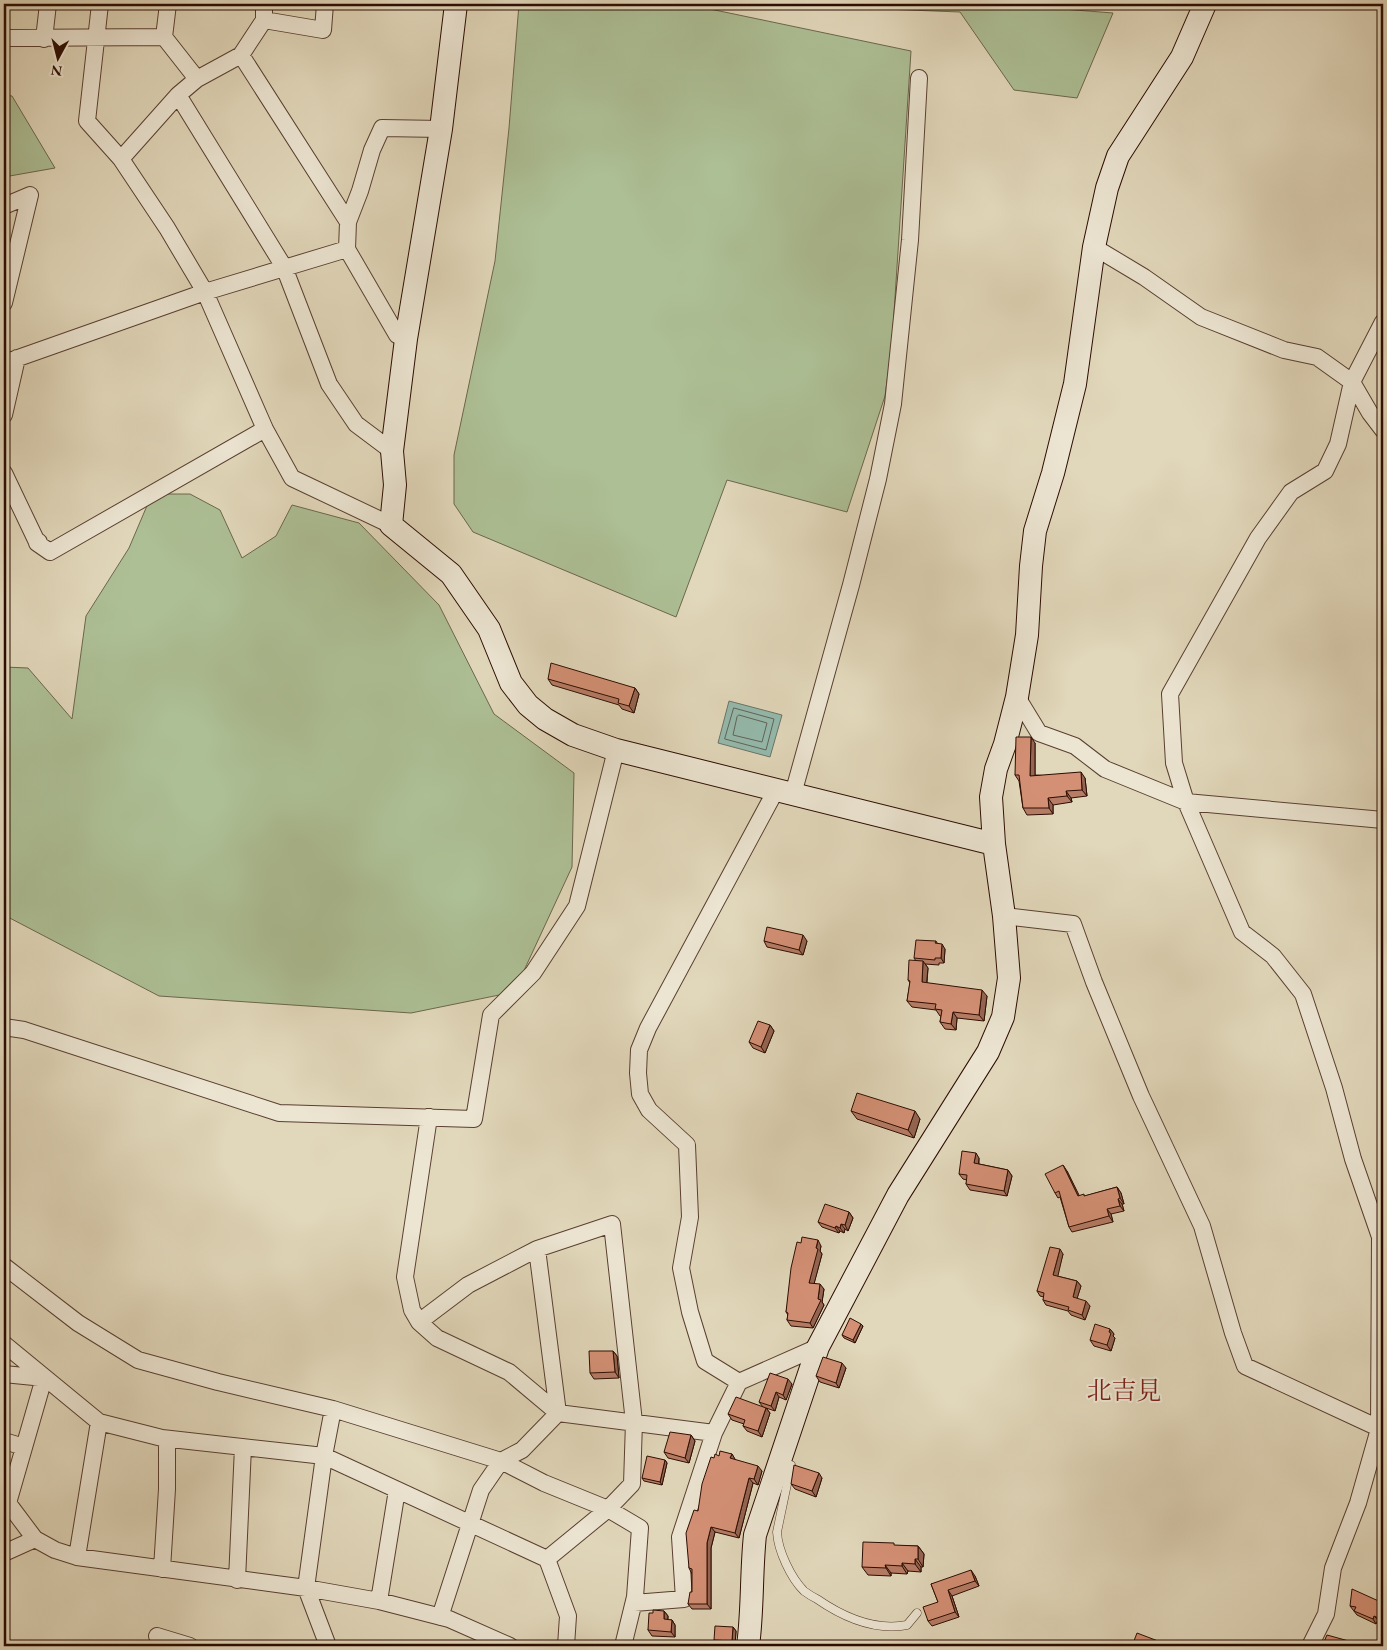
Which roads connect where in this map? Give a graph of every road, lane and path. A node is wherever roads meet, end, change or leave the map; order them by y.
1 (48, 4) edge
2 (100, 4) edge
3 (168, 4) edge
4 (264, 4) edge
5 (325, 4) edge
6 (456, 4) edge
7 (1205, 4) edge
8 (264, 20) junction
9 (164, 36) junction
10 (4, 38) edge
11 (96, 38) junction
12 (44, 39) junction
13 (241, 55) junction
14 (197, 78) junction
15 (919, 78) dead end
16 (178, 95) junction
17 (440, 129) junction
18 (121, 158) junction
19 (4, 206) edge
20 (348, 222) junction
21 (1094, 248) junction
22 (347, 249) junction
23 (284, 268) junction
24 (205, 292) junction
25 (4, 303) edge
26 (1383, 322) edge
27 (406, 339) junction
28 (10, 360) edge
29 (1352, 382) junction
30 (4, 415) edge
31 (265, 429) junction
32 (1383, 430) edge
33 (392, 451) junction
34 (4, 473) edge
35 (391, 525) junction
36 (1017, 697) junction
37 (616, 750) junction
38 (784, 792) junction
39 (1186, 802) junction
40 (1383, 820) edge
41 (994, 844) junction
42 (1004, 916) junction
43 (4, 1027) edge
44 (429, 1117) junction
45 (537, 1250) junction
46 (4, 1266) edge
47 (419, 1322) junction
48 (4, 1344) edge
49 (818, 1347) junction
50 (4, 1374) edge
51 (44, 1378) junction
52 (738, 1382) junction
53 (332, 1409) junction
54 (558, 1412) junction
55 (99, 1422) junction
56 (634, 1422) junction
57 (1381, 1430) edge
58 (714, 1433) junction
59 (167, 1439) junction
60 (4, 1441) edge
61 (24, 1447) junction
62 (243, 1447) junction
63 (324, 1456) junction
64 (500, 1461) junction
65 (779, 1462) junction
66 (397, 1490) junction
67 (608, 1509) junction
68 (471, 1524) junction
69 (35, 1539) junction
70 (4, 1553) edge
71 (77, 1557) junction
72 (547, 1559) junction
73 (162, 1569) junction
74 (237, 1580) junction
75 (306, 1588) junction
76 (379, 1601) junction
77 (634, 1603) junction
78 (916, 1613) dead end
79 (440, 1617) junction
80 (157, 1636) dead end
81 (190, 1646) edge
82 (328, 1646) edge
83 (510, 1646) edge
84 (566, 1646) edge
85 (623, 1646) edge
86 (748, 1646) edge
87 (1310, 1646) edge

1 - 12 street
2 - 11 street
3 - 9 street
4 - 8 street
5 - 8 street
6 - 17 street
7 - 21 street
8 - 13 street
9 - 11 street
9 - 14 street
10 - 12 street
11 - 12 street
11 - 18 street
13 - 14 street
13 - 20 street
14 - 16 street
15 - 38 street
16 - 18 street
16 - 23 street
17 - 20 street
17 - 27 street
18 - 24 street
19 - 25 street
20 - 22 street
21 - 29 street
21 - 36 street
22 - 23 street
22 - 27 street
23 - 24 street
23 - 33 street
24 - 28 street
24 - 31 street
26 - 29 street
27 - 33 street
28 - 30 street
29 - 32 street
29 - 39 street
31 - 34 street
31 - 35 street
33 - 35 street
35 - 37 street
36 - 39 street
36 - 41 street
37 - 38 street
37 - 44 street
38 - 41 street
38 - 52 street
39 - 40 street
39 - 57 street
41 - 42 street
42 - 49 street
42 - 57 street
43 - 44 street
44 - 47 street
45 - 47 street
45 - 54 street
45 - 56 street
46 - 53 street
47 - 54 street
48 - 51 street
49 - 52 street
49 - 65 street
50 - 51 street
51 - 55 street
51 - 61 street
52 - 58 street
53 - 63 street
53 - 64 street
54 - 56 street
54 - 64 street
55 - 59 street
55 - 71 street
56 - 58 street
56 - 67 street
57 - 87 street
58 - 77 street
59 - 62 street
59 - 73 street
60 - 61 street
61 - 69 street
62 - 63 street
62 - 74 street
63 - 66 street
63 - 75 street
64 - 67 street
64 - 68 street
65 - 78 lane
65 - 86 street
66 - 68 street
66 - 76 street
67 - 72 street
67 - 77 street
68 - 72 street
68 - 79 street
69 - 70 street
69 - 71 street
71 - 73 street
72 - 84 street
73 - 74 street
74 - 75 street
75 - 76 street
75 - 82 street
76 - 79 street
77 - 85 street
79 - 83 street
80 - 81 street

